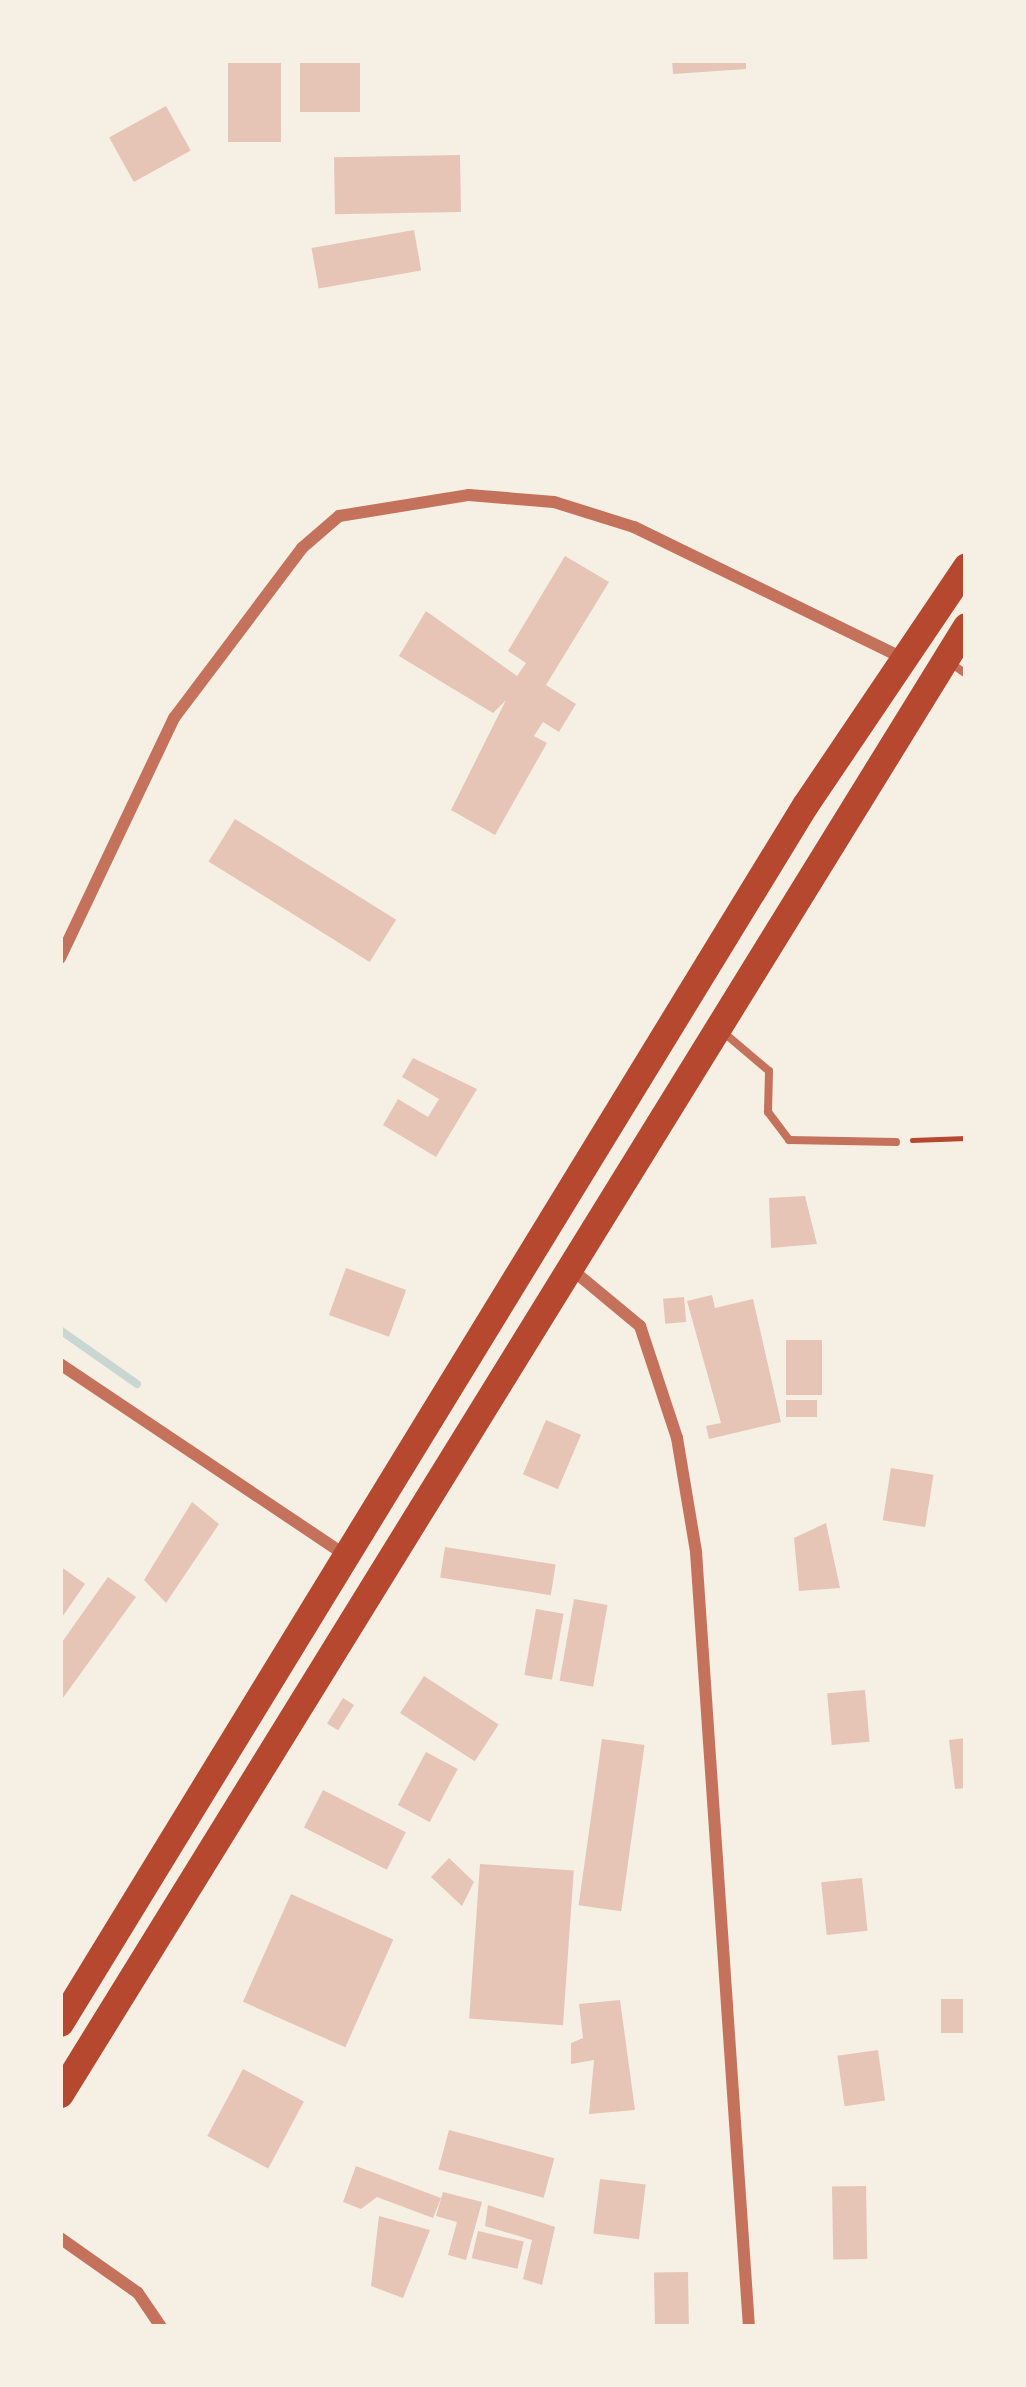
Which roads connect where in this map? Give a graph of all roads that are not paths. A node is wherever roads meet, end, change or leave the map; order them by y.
1 (966, 566) edge
2 (966, 626) edge
3 (901, 657) junction
4 (955, 666) edge
5 (60, 958) edge
6 (687, 1005) junction
7 (716, 1027) junction
8 (896, 1142) road end
9 (570, 1268) junction
10 (60, 1364) edge
11 (348, 1557) junction
12 (60, 2023) edge
13 (60, 2094) edge
14 (60, 2238) edge
15 (160, 2327) edge
16 (749, 2327) edge

1 - 3 highway
2 - 4 highway
3 - 5 street
3 - 6 highway
4 - 7 highway
6 - 7 lane
6 - 11 highway
7 - 8 lane
7 - 9 highway
9 - 13 highway
9 - 16 street
10 - 11 street
11 - 12 highway
14 - 15 street

